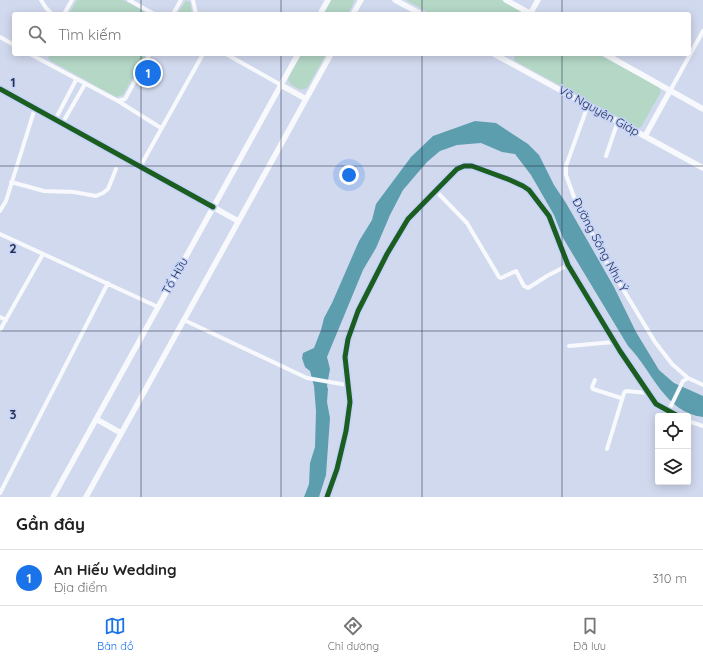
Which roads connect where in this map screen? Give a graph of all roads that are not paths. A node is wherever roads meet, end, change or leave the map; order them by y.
1 (41, 0) edge
2 (72, 0) edge
3 (129, 0) edge
4 (181, 0) edge
5 (193, 0) edge
6 (328, 0) edge
7 (361, 0) edge
8 (395, 0) edge
9 (506, 0) edge
10 (538, 0) edge
11 (50, 12) edge
12 (65, 12) edge
13 (150, 12) edge
14 (174, 12) edge
15 (196, 12) edge
16 (321, 12) edge
17 (354, 12) edge
18 (417, 12) edge
19 (527, 12) edge
20 (532, 12) edge
21 (703, 31) edge
22 (0, 37) edge
23 (12, 44) edge
24 (691, 53) edge
25 (34, 56) edge
26 (41, 56) edge
27 (149, 56) edge
28 (202, 56) edge
29 (230, 56) edge
30 (297, 56) edge
31 (330, 56) edge
32 (498, 56) edge
33 (507, 56) edge
34 (609, 56) edge
35 (689, 56) edge
36 (39, 59) junction
37 (505, 60) junction
38 (76, 80) junction
39 (85, 84) junction
40 (281, 85) junction
41 (0, 89) edge
42 (670, 91) junction
43 (306, 99) junction
44 (118, 101) junction
45 (588, 105) junction
46 (35, 108) junction
47 (703, 109) edge
48 (55, 120) junction
49 (618, 121) junction
50 (62, 124) junction
51 (161, 128) junction
52 (644, 136) junction
53 (606, 156) dead end
54 (140, 167) junction
55 (703, 168) edge
56 (116, 169) dead end
57 (12, 182) junction
58 (436, 191) junction
59 (0, 198) edge
60 (6, 201) junction
61 (213, 207) junction
62 (0, 211) edge
63 (238, 221) junction
64 (0, 234) edge
65 (43, 254) junction
66 (568, 265) junction
67 (108, 283) junction
68 (158, 307) junction
69 (0, 317) edge
70 (6, 320) junction
71 (184, 320) junction
72 (0, 330) edge
73 (614, 342) junction
74 (569, 346) dead end
75 (688, 378) junction
76 (595, 380) dead end
77 (703, 384) edge
78 (348, 385) junction
79 (648, 393) junction
80 (621, 398) junction
81 (669, 409) junction
82 (674, 413) edge
83 (96, 419) junction
84 (691, 422) edge
85 (703, 426) edge
86 (121, 433) junction
87 (607, 449) dead end
88 (0, 493) edge
89 (53, 497) edge
90 (86, 497) edge
91 (326, 497) edge

1 - 11 street
2 - 12 street
3 - 13 street
4 - 14 street
5 - 15 street
6 - 16 main road
7 - 17 main road
8 - 18 main road
9 - 19 main road
10 - 20 main road
21 - 24 street
22 - 23 street
25 - 36 street
26 - 36 street
27 - 44 street
28 - 51 street
29 - 40 street
30 - 40 main road, Tố Hữu
31 - 43 main road
32 - 37 main road, Võ Nguyên Giáp
33 - 37 main road
34 - 42 main road
35 - 42 street
36 - 38 street
37 - 45 main road, Võ Nguyên Giáp
38 - 39 street
38 - 48 street
39 - 44 street
39 - 50 street
40 - 43 main road
40 - 61 main road, Tố Hữu
41 - 46 street
42 - 47 main road
42 - 52 main road
43 - 63 main road
44 - 51 street
45 - 49 main road, Võ Nguyên Giáp
45 - 75 street, Đường Sông Như Ý
46 - 48 street
46 - 57 street
48 - 50 street
49 - 52 main road, Võ Nguyên Giáp
49 - 53 street
50 - 54 street
51 - 54 street
52 - 55 main road, Võ Nguyên Giáp
54 - 61 street
56 - 57 street
57 - 60 street
58 - 66 street
58 - 66 street
58 - 78 street
59 - 60 street
60 - 62 street
61 - 63 main road
61 - 68 main road, Tố Hữu
63 - 71 main road
64 - 65 street
65 - 67 street
65 - 70 street
66 - 73 street
67 - 68 street
67 - 88 street
68 - 83 main road, Tố Hữu
69 - 70 street
70 - 72 street
71 - 78 street
71 - 86 main road
73 - 74 street
73 - 79 street
75 - 77 street, Đường Sông Như Ý
75 - 81 street
76 - 80 street
78 - 91 street
79 - 80 street
79 - 81 street
80 - 87 street
81 - 82 street
83 - 86 main road
83 - 89 main road, Tố Hữu
84 - 85 street
86 - 90 main road

